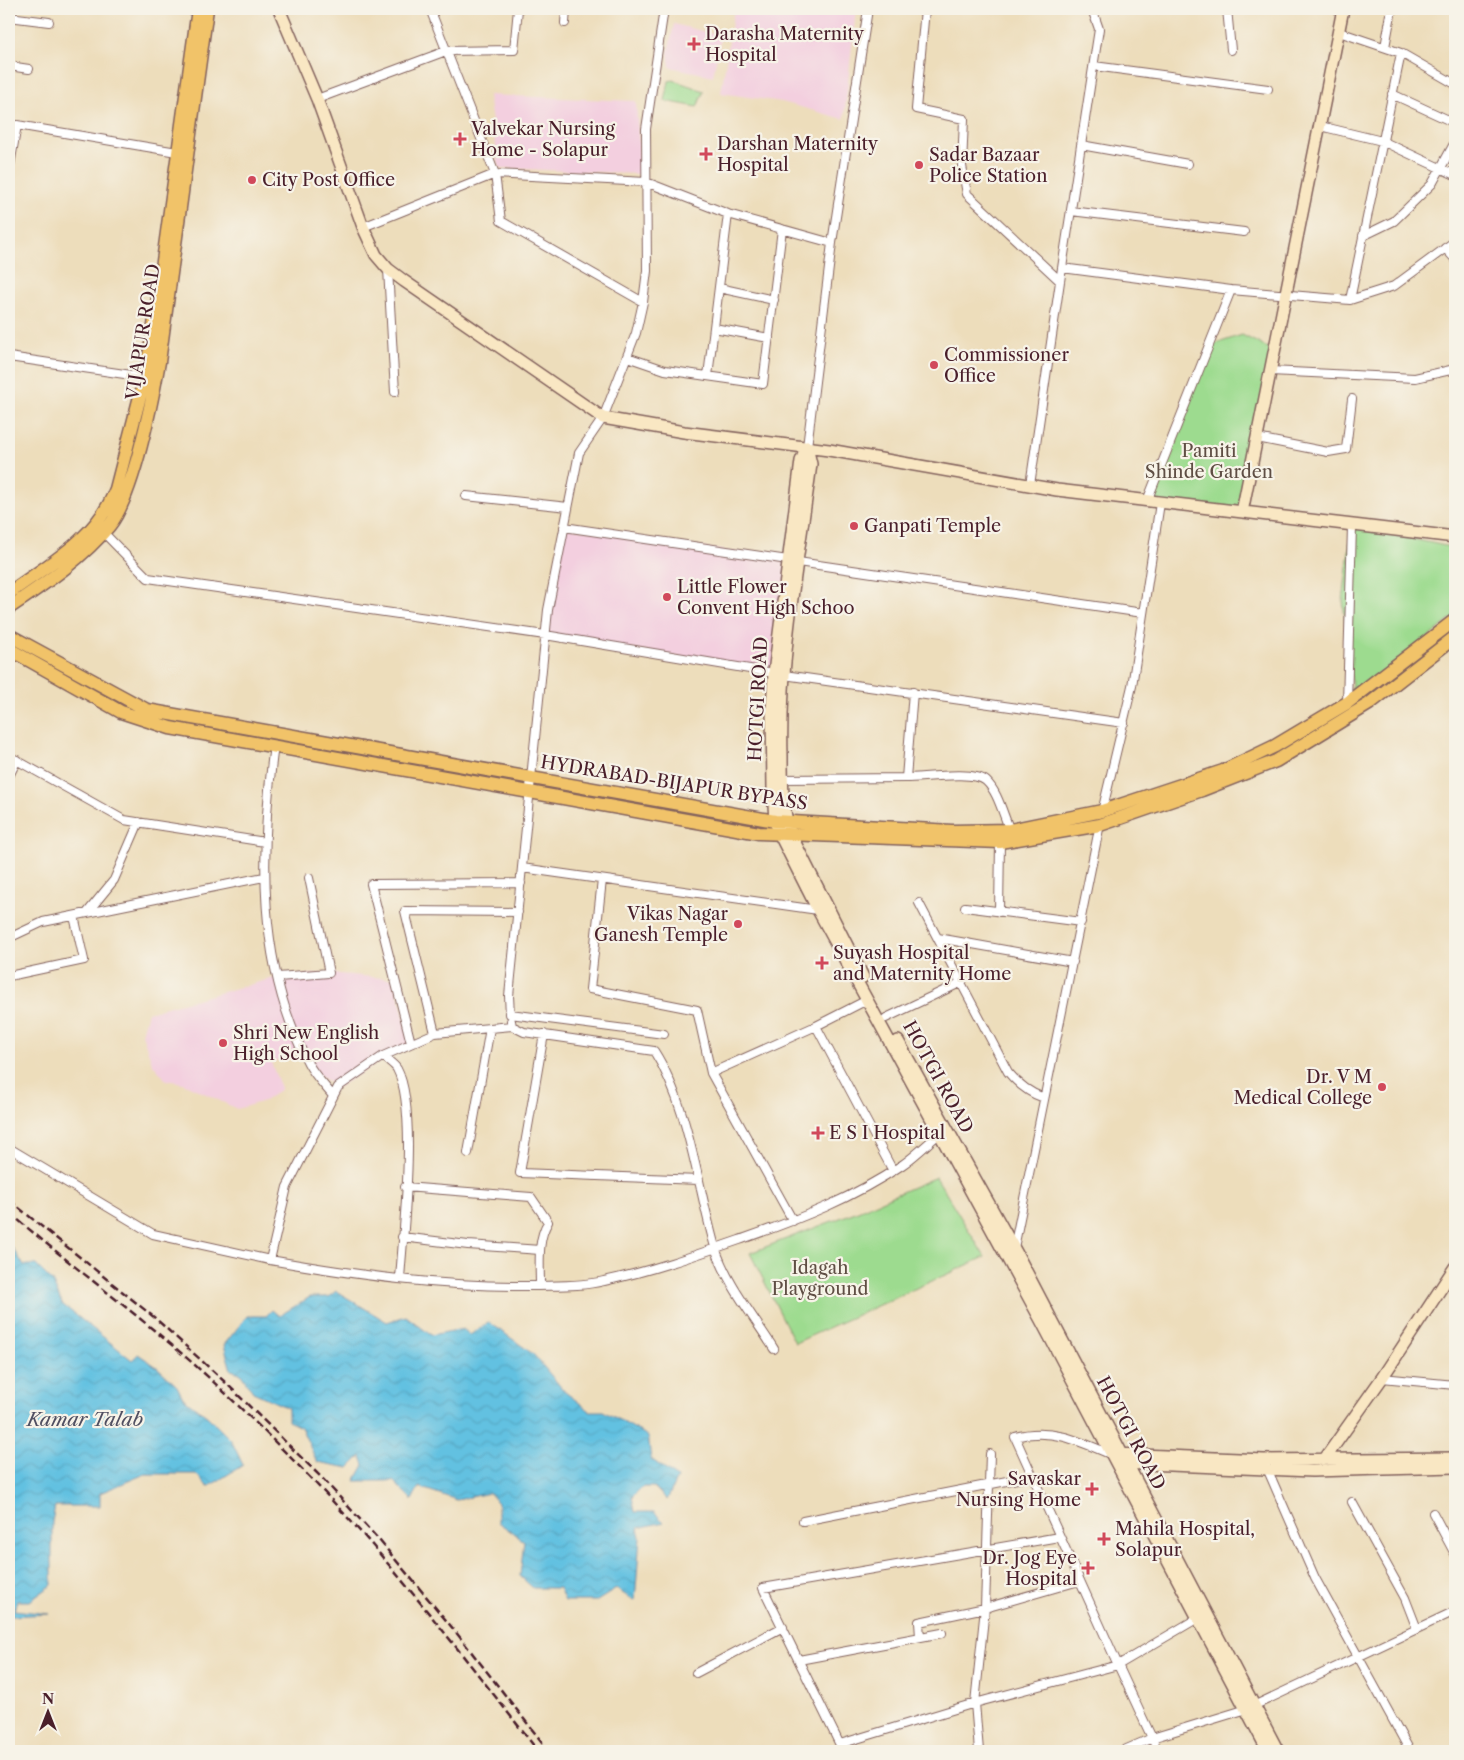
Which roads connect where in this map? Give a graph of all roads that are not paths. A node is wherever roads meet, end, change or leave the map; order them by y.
1 (198, 9) edge
2 (207, 9) edge
3 (279, 9) edge
4 (430, 9) edge
5 (518, 9) edge
6 (566, 9) edge
7 (664, 9) edge
8 (868, 9) edge
9 (925, 9) edge
10 (1093, 9) edge
11 (1226, 9) edge
12 (1343, 9) edge
13 (1392, 9) edge
14 (9, 17) edge
15 (49, 22) dead end
16 (565, 23) dead end
17 (1339, 32) junction
18 (1385, 46) junction
19 (1232, 50) dead end
20 (446, 51) junction
21 (1401, 53) junction
22 (9, 66) edge
23 (1094, 66) junction
24 (29, 69) dead end
25 (1455, 84) edge
26 (1268, 89) dead end
27 (1392, 94) junction
28 (317, 99) junction
29 (1455, 122) edge
30 (1320, 126) junction
31 (1382, 141) junction
32 (1455, 142) edge
33 (1081, 145) junction
34 (177, 152) junction
35 (1188, 164) dead end
36 (1440, 168) junction
37 (9, 171) edge
38 (494, 174) junction
39 (1455, 175) edge
40 (646, 182) junction
41 (1071, 211) junction
42 (728, 214) junction
43 (363, 227) junction
44 (782, 229) junction
45 (1244, 232) dead end
46 (1363, 236) junction
47 (1455, 241) edge
48 (832, 243) junction
49 (1445, 248) junction
50 (1455, 260) edge
51 (388, 268) junction
52 (1062, 268) junction
53 (1060, 281) junction
54 (719, 288) junction
55 (1231, 290) junction
56 (1285, 296) junction
57 (774, 300) junction
58 (1350, 300) junction
59 (643, 302) junction
60 (714, 328) junction
61 (769, 338) junction
62 (9, 357) edge
63 (627, 357) junction
64 (1455, 369) edge
65 (1270, 371) junction
66 (708, 376) junction
67 (145, 377) junction
68 (395, 392) dead end
69 (1352, 399) dead end
70 (603, 418) junction
71 (1256, 438) junction
72 (807, 447) junction
73 (1030, 485) junction
74 (466, 496) dead end
75 (1147, 501) junction
76 (1160, 502) junction
77 (568, 507) junction
78 (1242, 512) junction
79 (1352, 526) junction
80 (564, 527) junction
81 (103, 532) junction
82 (1455, 538) edge
83 (793, 561) junction
84 (9, 593) edge
85 (9, 608) edge
86 (1143, 613) junction
87 (1455, 620) edge
88 (9, 635) edge
89 (545, 635) junction
90 (1455, 637) edge
91 (9, 649) edge
92 (779, 674) junction
93 (913, 692) junction
94 (1347, 703) junction
95 (1124, 723) junction
96 (274, 746) junction
97 (9, 756) edge
98 (17, 760) junction
99 (9, 776) edge
100 (530, 778) junction
101 (906, 778) junction
102 (782, 779) junction
103 (529, 791) junction
104 (1102, 811) junction
105 (781, 821) junction
106 (138, 822) junction
107 (1100, 825) junction
108 (1010, 830) junction
109 (786, 835) junction
110 (265, 842) junction
111 (1000, 842) junction
112 (522, 868) junction
113 (264, 877) junction
114 (309, 878) dead end
115 (602, 880) junction
116 (521, 883) junction
117 (918, 903) dead end
118 (965, 907) dead end
119 (818, 910) junction
120 (518, 912) junction
121 (999, 912) junction
122 (87, 913) junction
123 (74, 916) junction
124 (1081, 922) junction
125 (9, 938) edge
126 (938, 938) junction
127 (1073, 962) junction
128 (9, 976) edge
129 (278, 977) junction
130 (962, 982) junction
131 (867, 1000) junction
132 (510, 1014) junction
133 (886, 1018) junction
134 (512, 1026) junction
135 (816, 1026) junction
136 (490, 1028) junction
137 (435, 1032) junction
138 (544, 1034) junction
139 (664, 1034) dead end
140 (411, 1043) junction
141 (383, 1056) junction
142 (711, 1073) junction
143 (333, 1096) junction
144 (1044, 1098) junction
145 (939, 1134) junction
146 (9, 1148) edge
147 (468, 1152) dead end
148 (893, 1171) junction
149 (699, 1180) junction
150 (405, 1187) junction
151 (793, 1221) junction
152 (402, 1237) junction
153 (716, 1248) junction
154 (1014, 1248) junction
155 (540, 1250) junction
156 (270, 1260) junction
157 (1455, 1267) edge
158 (400, 1279) junction
159 (540, 1286) junction
160 (774, 1349) dead end
161 (1382, 1378) junction
162 (1455, 1386) edge
163 (990, 1454) dead end
164 (1455, 1458) edge
165 (1119, 1459) junction
166 (1324, 1460) junction
167 (1266, 1465) junction
168 (1455, 1467) edge
169 (1032, 1476) junction
170 (989, 1484) junction
171 (1352, 1502) dead end
172 (1434, 1513) dead end
173 (803, 1521) dead end
174 (1059, 1537) junction
175 (987, 1549) junction
176 (1455, 1554) edge
177 (1079, 1581) junction
178 (985, 1608) junction
179 (1455, 1612) edge
180 (1198, 1618) junction
181 (783, 1627) junction
182 (1417, 1629) junction
183 (942, 1632) dead end
184 (920, 1637) junction
185 (1357, 1657) junction
186 (799, 1660) junction
187 (1118, 1665) junction
188 (696, 1673) dead end
189 (975, 1703) junction
190 (1251, 1707) junction
191 (1152, 1738) junction
192 (841, 1747) edge
193 (979, 1751) edge
194 (1122, 1751) edge
195 (1158, 1751) edge
196 (1268, 1751) edge
197 (1278, 1751) edge
198 (1410, 1751) edge

1 - 34 main road, VIJAPUR ROAD
2 - 81 main road, VIJAPUR ROAD
3 - 28 main road
4 - 20 street
5 - 20 street
6 - 16 street
7 - 40 street
8 - 48 street
9 - 53 street
10 - 23 street
11 - 19 street
12 - 17 main road
13 - 18 street
14 - 15 street
17 - 18 street
17 - 30 main road
18 - 21 street
20 - 28 street
20 - 38 street
21 - 25 street
21 - 27 street
22 - 24 street
23 - 26 street
23 - 33 street
27 - 29 street
27 - 31 street
28 - 43 main road
30 - 31 street
30 - 56 main road
31 - 36 street
31 - 46 street
32 - 36 street
33 - 35 street
33 - 41 street
34 - 37 street
34 - 67 main road, VIJAPUR ROAD
36 - 39 street
36 - 46 street
38 - 40 street
38 - 43 street
38 - 59 street
40 - 42 street
40 - 59 street
41 - 45 street
41 - 52 street
42 - 44 street
42 - 54 street
43 - 51 main road
44 - 48 street
44 - 57 street
46 - 58 street
47 - 49 street
48 - 72 street
49 - 50 street
49 - 58 street
51 - 68 street
51 - 70 main road
52 - 53 street
52 - 55 street
53 - 73 street
54 - 57 street
54 - 60 street
55 - 56 street
55 - 75 street
56 - 58 street
56 - 65 main road
57 - 61 street
59 - 63 street
60 - 61 street
60 - 66 street
61 - 66 street
62 - 67 street
63 - 66 street
63 - 70 street
64 - 65 street
65 - 71 main road
67 - 84 main road, VIJAPUR ROAD
69 - 71 street
70 - 72 main road
70 - 77 street
71 - 78 main road
72 - 73 main road
72 - 83 main road, HOTGI ROAD
73 - 75 main road
74 - 77 street
75 - 76 main road
76 - 78 main road
76 - 86 street
77 - 80 street
78 - 79 main road
79 - 82 main road
79 - 94 street
80 - 83 street
80 - 89 street
81 - 85 main road, VIJAPUR ROAD
81 - 89 street
83 - 86 street
83 - 92 main road, HOTGI ROAD
86 - 95 street
87 - 94 main road, HYDRABAD-BIJAPUR BYPASS
88 - 100 main road, HYDRABAD-BIJAPUR BYPASS
89 - 92 street
89 - 100 street
90 - 107 main road
91 - 96 main road
92 - 93 street
92 - 102 main road, HOTGI ROAD
92 - 105 main road, HOTGI ROAD
93 - 95 street
93 - 101 street
94 - 104 main road, HYDRABAD-BIJAPUR BYPASS
95 - 104 street
96 - 103 main road
96 - 110 street
97 - 98 street
98 - 99 street
98 - 106 street
100 - 103 street
100 - 105 main road, HYDRABAD-BIJAPUR BYPASS
101 - 102 street
101 - 108 street
102 - 105 main road, HOTGI ROAD
103 - 109 main road
103 - 112 street
104 - 107 street
104 - 108 main road, HYDRABAD-BIJAPUR BYPASS
105 - 108 main road, HYDRABAD-BIJAPUR BYPASS
105 - 109 main road, HOTGI ROAD
106 - 110 street
106 - 122 street
107 - 111 main road
107 - 124 street
109 - 111 main road
109 - 119 main road, HOTGI ROAD
109 - 133 main road, HOTGI ROAD
110 - 113 street
111 - 121 street
112 - 115 street
112 - 116 street
113 - 122 street
113 - 129 street
114 - 129 street
115 - 119 street
115 - 142 street
116 - 120 street
116 - 140 street
117 - 126 street
118 - 121 street
119 - 131 main road, HOTGI ROAD
120 - 132 street
120 - 137 street
121 - 124 street
122 - 123 street
123 - 125 street
123 - 128 street
124 - 127 street
126 - 127 street
126 - 130 street
127 - 144 street
129 - 143 street
130 - 133 street
130 - 144 street
131 - 135 street
131 - 145 main road, HOTGI ROAD
132 - 134 street
132 - 139 street
133 - 154 main road, HOTGI ROAD
134 - 136 street
134 - 138 street
135 - 142 street
135 - 148 street
136 - 137 street
136 - 147 street
137 - 140 street
138 - 149 street
138 - 149 street
140 - 141 street
141 - 143 street
141 - 150 street
142 - 151 street
143 - 156 street
144 - 154 street
145 - 148 street
145 - 165 main road, HOTGI ROAD
146 - 156 street
148 - 151 street
149 - 153 street
150 - 152 street
150 - 155 street
151 - 153 street
152 - 155 street
152 - 158 street
153 - 159 street
153 - 160 street
154 - 165 main road, HOTGI ROAD
155 - 159 street
156 - 158 street
157 - 161 main road
158 - 159 street
161 - 162 street
161 - 166 main road
163 - 170 street
164 - 166 main road
165 - 167 main road
165 - 169 street
165 - 180 main road, HOTGI ROAD
165 - 190 main road, HOTGI ROAD
166 - 167 main road
167 - 168 main road
167 - 185 street
169 - 170 street
169 - 174 street
170 - 173 street
170 - 175 street
171 - 182 street
172 - 176 street
174 - 175 street
174 - 177 street
175 - 178 street
175 - 181 street
177 - 178 street
177 - 187 street
178 - 184 street
178 - 189 street
179 - 182 street
180 - 187 street
180 - 190 main road, HOTGI ROAD
181 - 186 street
181 - 188 street
182 - 185 street
183 - 184 street
184 - 186 street
185 - 190 street
185 - 198 street
186 - 192 street
187 - 189 street
187 - 191 street
189 - 192 street
189 - 193 street
190 - 191 street
190 - 196 main road, HOTGI ROAD
190 - 197 main road, HOTGI ROAD
191 - 194 street
191 - 195 street

